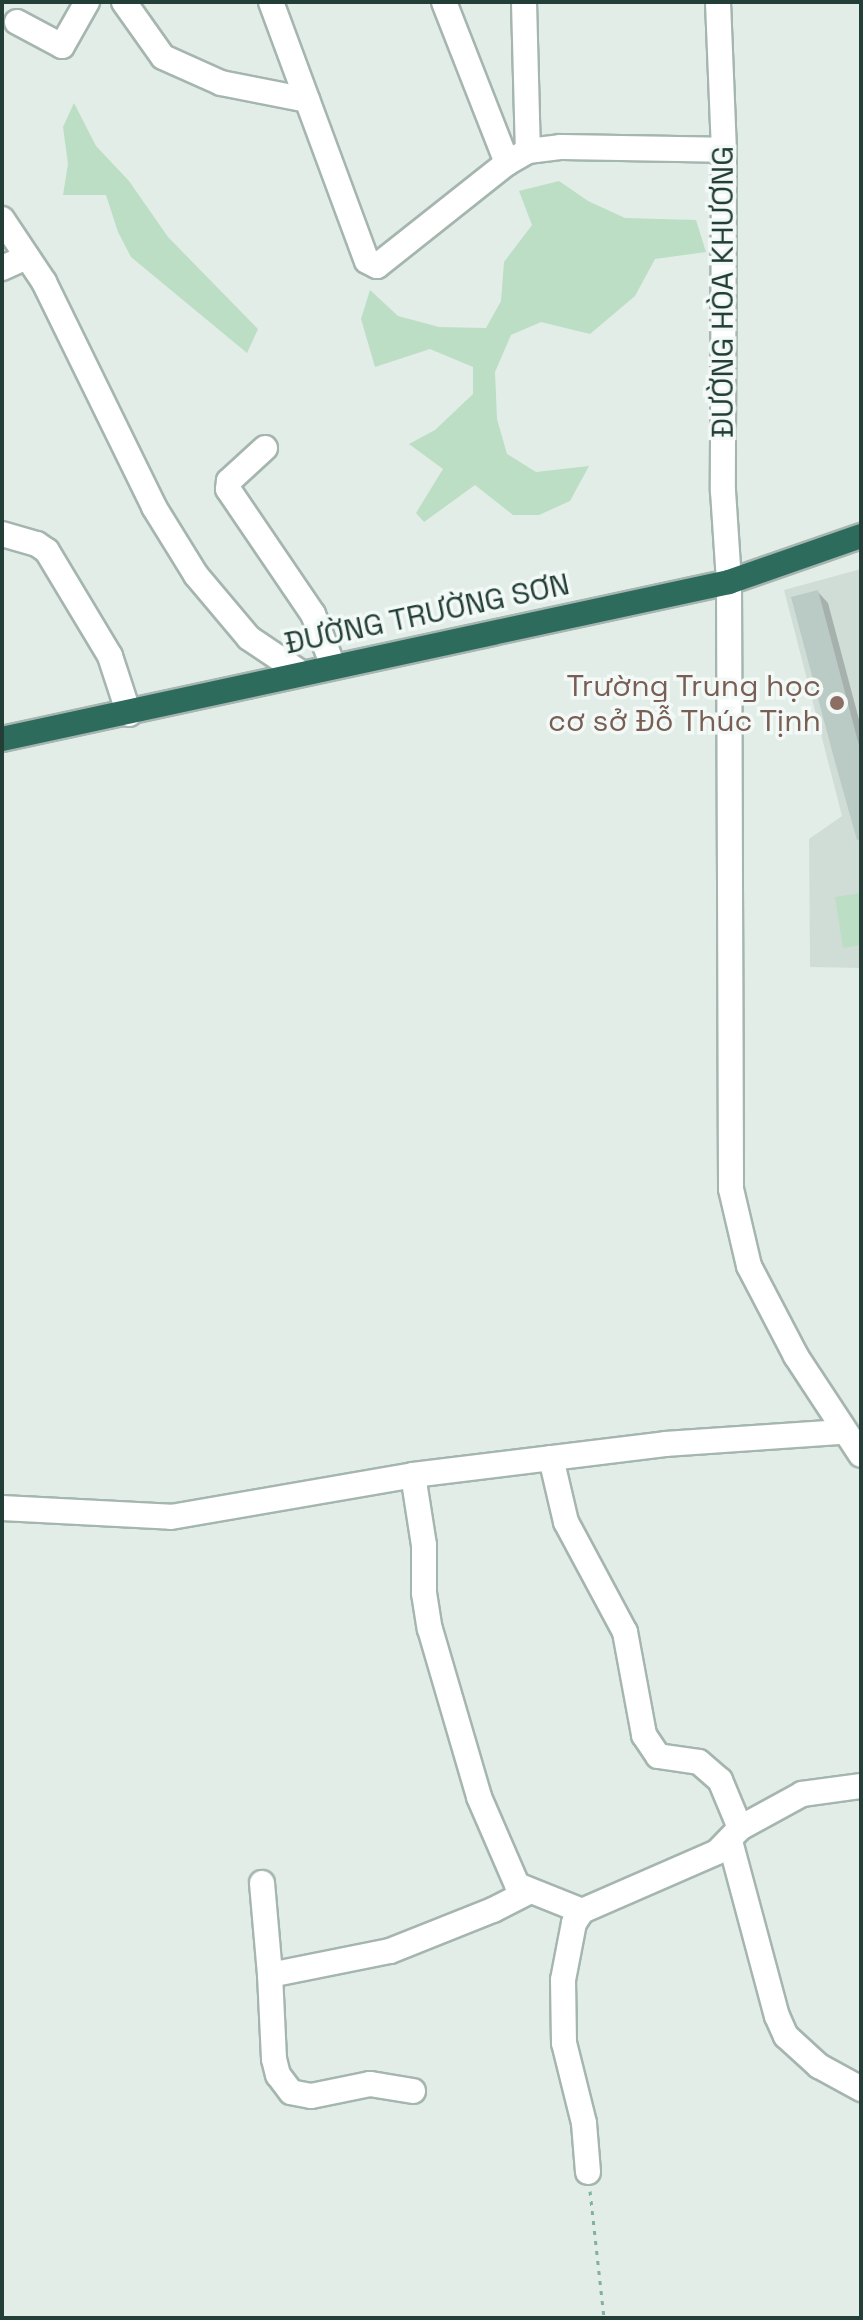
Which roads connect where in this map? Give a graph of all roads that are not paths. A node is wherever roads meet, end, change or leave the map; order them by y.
1 (87, 2) edge
2 (124, 2) edge
3 (271, 2) edge
4 (444, 2) edge
5 (524, 2) edge
6 (718, 2) edge
7 (17, 22) dead end
8 (307, 100) junction
9 (724, 150) junction
10 (517, 157) junction
11 (2, 219) edge
12 (27, 257) junction
13 (2, 268) edge
14 (265, 448) dead end
15 (2, 534) edge
16 (861, 536) edge
17 (729, 582) junction
18 (333, 666) junction
19 (301, 673) junction
20 (129, 714) junction
21 (2, 739) edge
22 (843, 1432) junction
23 (861, 1455) edge
24 (551, 1458) junction
25 (413, 1475) junction
26 (2, 1508) edge
27 (861, 1786) edge
28 (735, 1835) junction
29 (262, 1883) dead end
30 (528, 1892) junction
31 (582, 1911) junction
32 (270, 1975) junction
33 (861, 2089) edge
34 (413, 2091) dead end
35 (588, 2172) road end

1 - 7 street
2 - 8 street
3 - 8 street
4 - 10 street
5 - 10 street
6 - 9 street, ĐƯỜNG HÒA KHƯƠNG
8 - 10 street
9 - 10 street
9 - 17 street, ĐƯỜNG HÒA KHƯƠNG
11 - 12 street
12 - 13 street
12 - 19 street
14 - 18 street
15 - 20 street
16 - 17 highway, ĐƯỜNG TRƯỜNG SƠN
17 - 18 highway, ĐƯỜNG TRƯỜNG SƠN
17 - 22 street, ĐƯỜNG HÒA KHƯƠNG
18 - 19 highway, ĐƯỜNG TRƯỜNG SƠN
19 - 20 highway, ĐƯỜNG TRƯỜNG SƠN
20 - 21 highway, ĐƯỜNG TRƯỜNG SƠN
22 - 23 street, ĐƯỜNG HÒA KHƯƠNG
22 - 24 street
24 - 25 street
24 - 28 street
25 - 26 street
25 - 30 street
27 - 28 street
28 - 31 street
28 - 33 street
29 - 32 street
30 - 31 street
30 - 32 street
31 - 35 street
32 - 34 street

